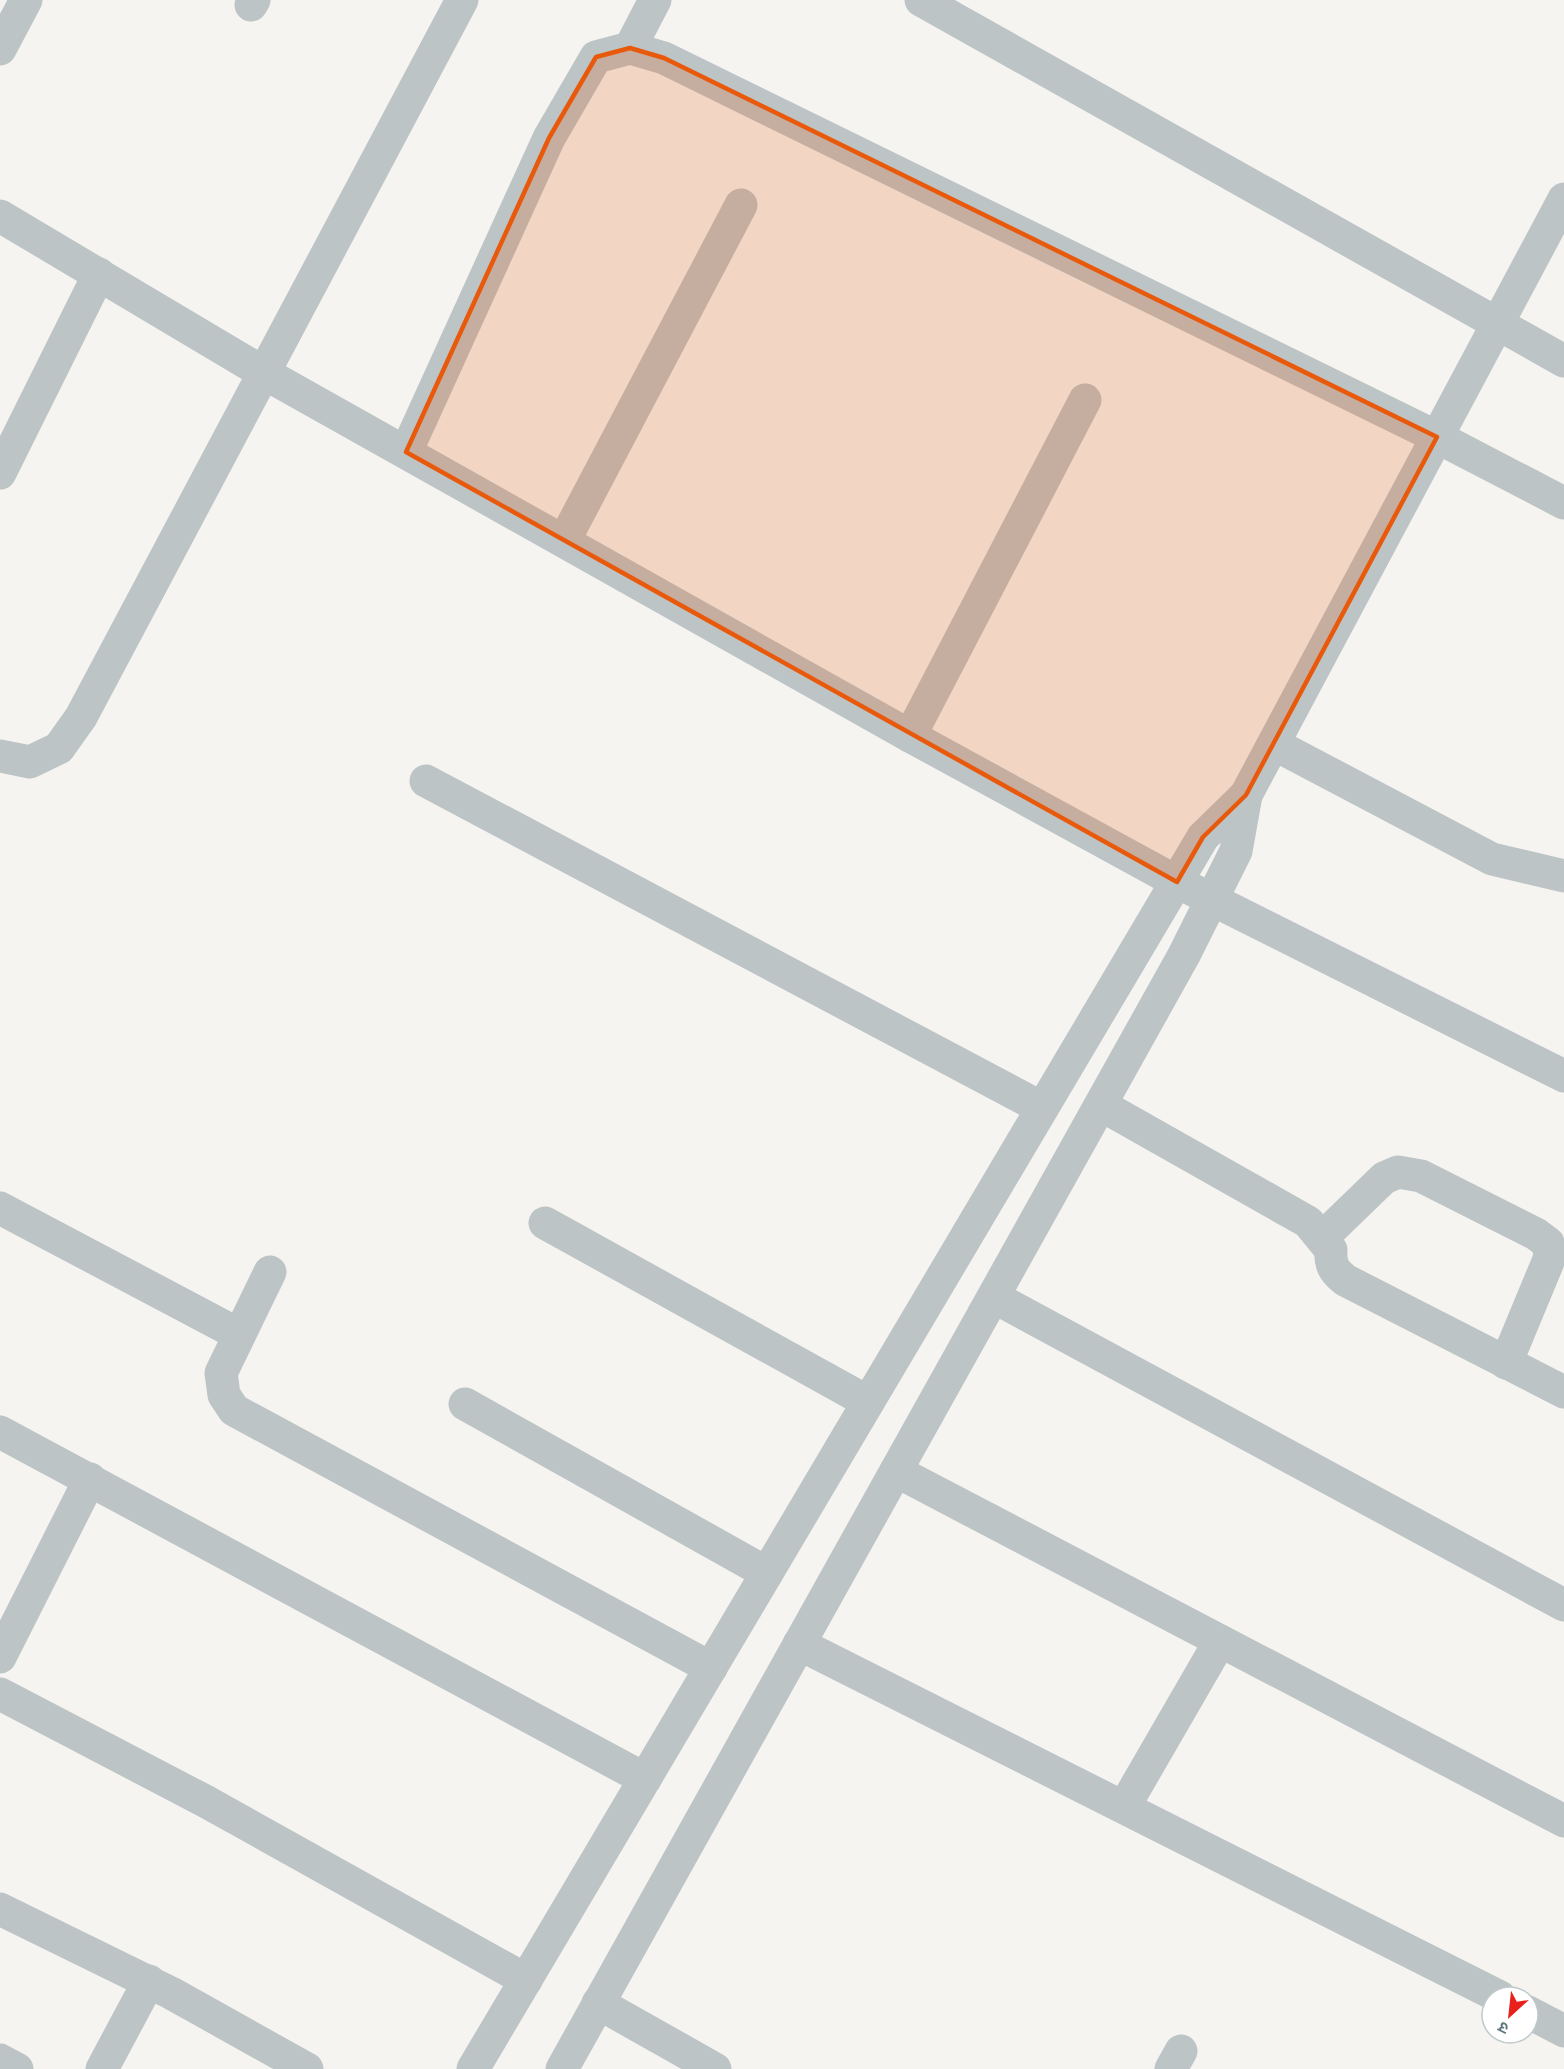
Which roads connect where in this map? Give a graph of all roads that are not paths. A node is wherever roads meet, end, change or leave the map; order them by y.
1 (26, 0) edge
2 (462, 0) edge
3 (655, 0) edge
4 (921, 0) edge
5 (630, 48) junction
6 (0, 49) edge
7 (1564, 199) edge
8 (741, 206) dead end
9 (0, 216) edge
10 (99, 274) junction
11 (1497, 325) junction
12 (1564, 361) edge
13 (264, 373) junction
14 (1085, 400) dead end
15 (1437, 437) junction
16 (406, 452) junction
17 (0, 473) edge
18 (1564, 503) edge
19 (564, 541) junction
20 (910, 736) junction
21 (1274, 744) junction
22 (0, 756) edge
23 (426, 781) dead end
24 (1246, 795) junction
25 (1564, 876) edge
26 (1177, 882) junction
27 (1212, 898) junction
28 (1564, 1076) edge
29 (1101, 1105) junction
30 (1042, 1108) junction
31 (0, 1208) edge
32 (545, 1223) dead end
33 (1323, 1238) junction
34 (270, 1272) dead end
35 (994, 1297) junction
36 (238, 1334) junction
37 (1506, 1363) junction
38 (1564, 1392) edge
39 (868, 1402) junction
40 (465, 1404) dead end
41 (0, 1432) edge
42 (896, 1472) junction
43 (90, 1479) junction
44 (767, 1573) junction
45 (1564, 1605) edge
46 (1220, 1641) junction
47 (799, 1644) junction
48 (0, 1657) edge
49 (711, 1668) junction
50 (0, 1694) edge
51 (645, 1779) junction
52 (1124, 1808) junction
53 (1564, 1821) edge
54 (0, 1909) edge
55 (526, 1980) junction
56 (149, 1981) junction
57 (1480, 1987) edge
58 (598, 2003) junction
59 (1540, 2018) edge
60 (1564, 2031) edge
61 (0, 2060) edge
62 (17, 2069) edge
63 (102, 2069) edge
64 (307, 2069) edge
65 (473, 2069) edge
66 (562, 2069) edge
67 (715, 2069) edge

1 - 6 street
2 - 13 street
3 - 5 street
4 - 11 street
5 - 15 street
5 - 16 street
7 - 11 street
8 - 19 street
9 - 10 street
10 - 13 street
10 - 17 street
11 - 12 street
11 - 15 street
13 - 16 street
13 - 22 street
14 - 20 street
15 - 18 street
15 - 21 street
16 - 19 street
19 - 20 street
20 - 26 street
21 - 24 street
21 - 25 street
23 - 30 street
24 - 26 street
24 - 27 street
26 - 27 street
26 - 30 street
27 - 28 street
27 - 29 street
29 - 33 street
29 - 35 street
30 - 39 street
31 - 36 street
32 - 39 street
33 - 37 street
33 - 37 street
34 - 36 street
35 - 42 street
35 - 45 street
36 - 49 street
37 - 38 street
39 - 44 street
40 - 44 street
41 - 43 street
42 - 46 street
42 - 47 street
43 - 48 street
43 - 51 street
44 - 49 street
46 - 52 street
46 - 53 street
47 - 52 street
47 - 58 street
49 - 51 street
50 - 55 street
51 - 55 street
52 - 57 street
54 - 56 street
55 - 65 street
56 - 63 street
56 - 64 street
58 - 66 street
58 - 67 street
59 - 60 street
61 - 62 street

